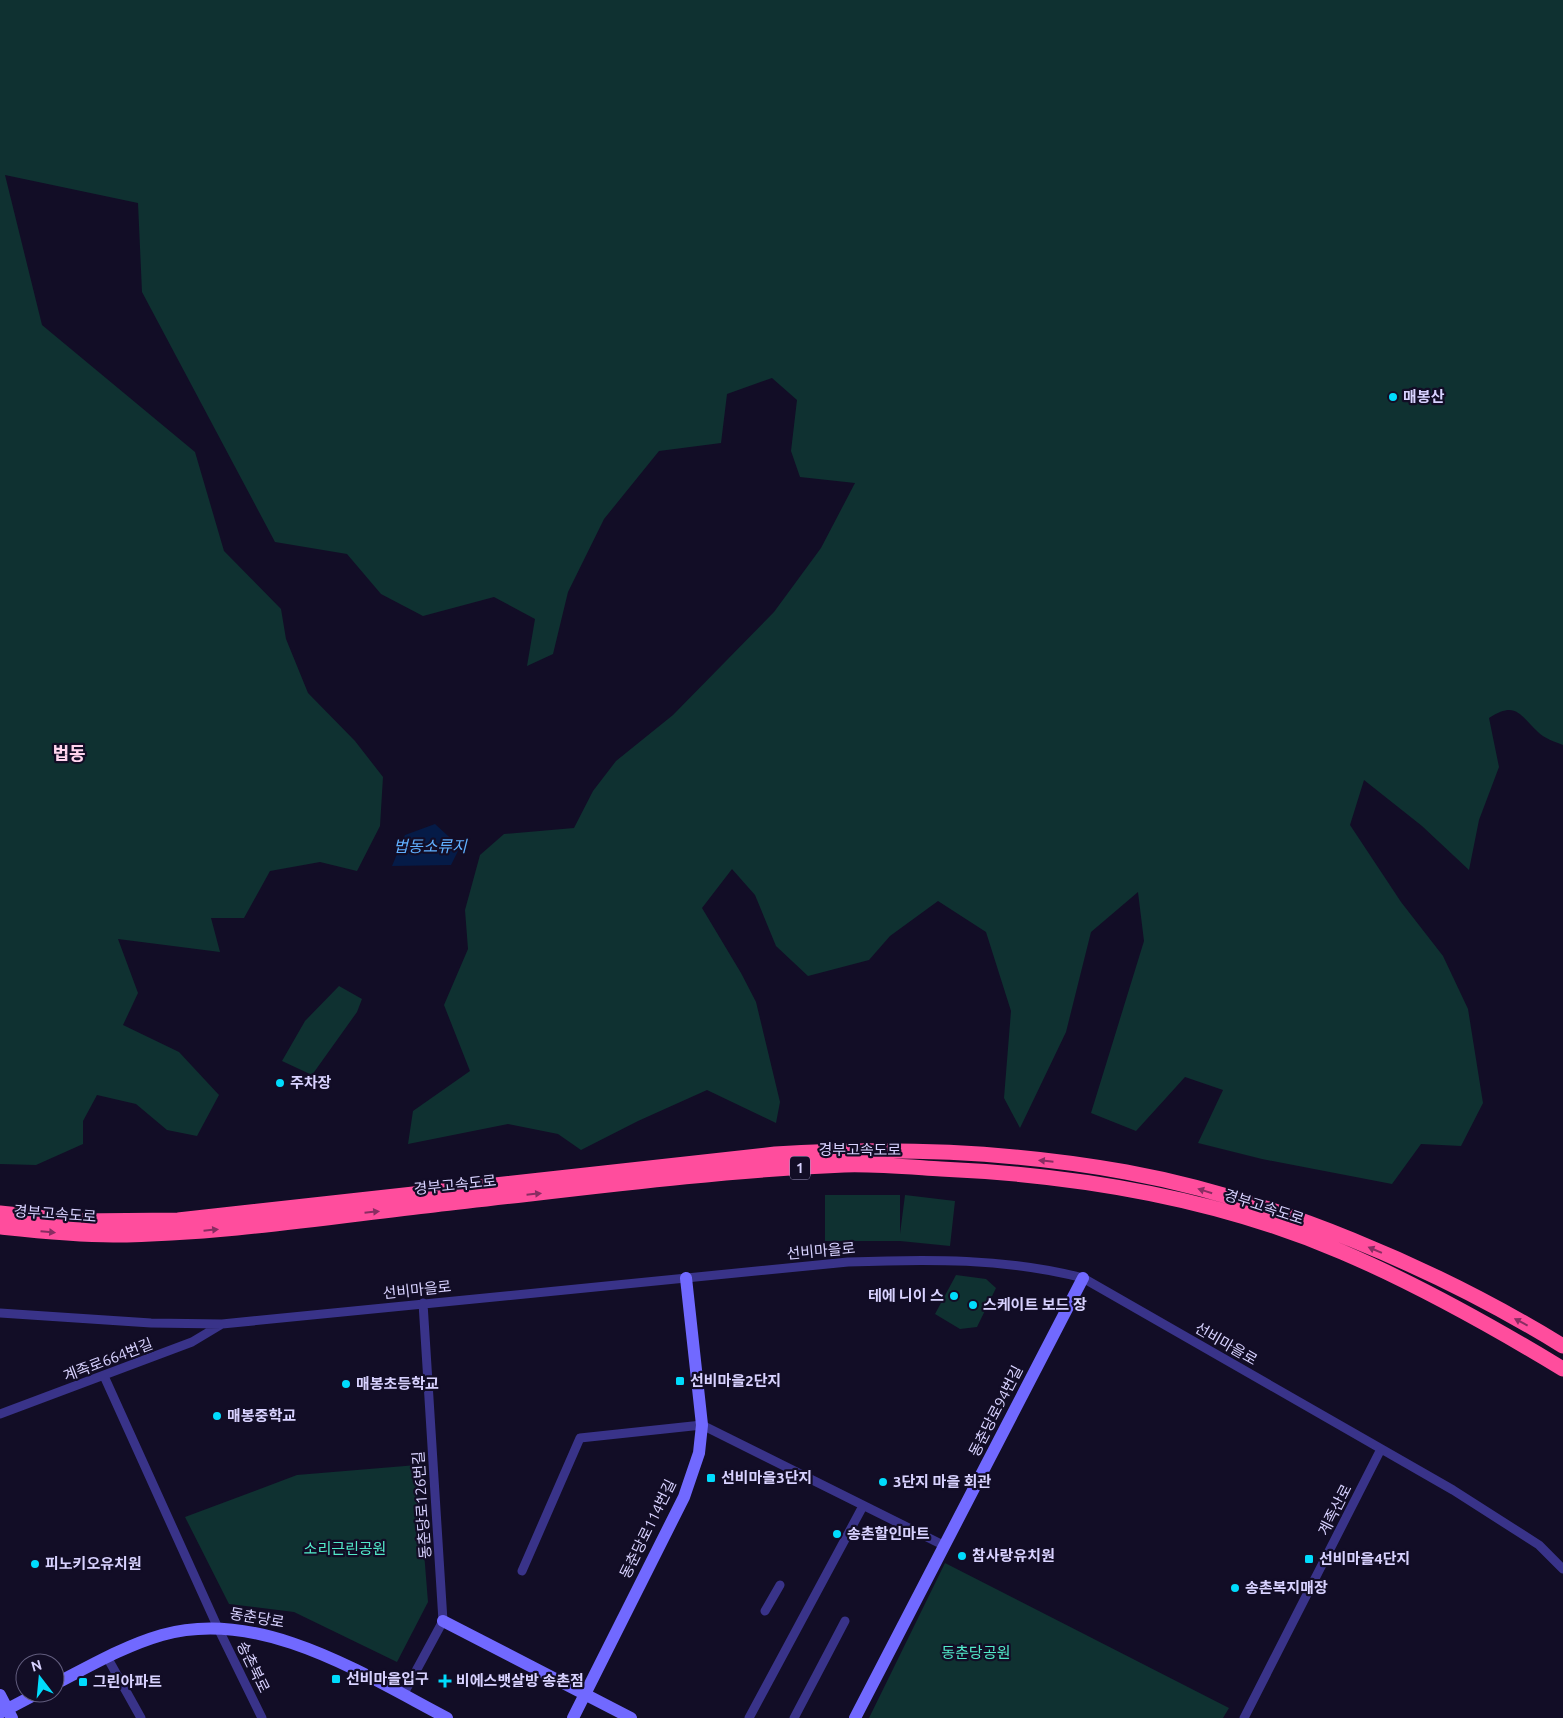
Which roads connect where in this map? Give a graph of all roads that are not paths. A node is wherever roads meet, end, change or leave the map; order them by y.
1 (0, 1213) edge
2 (0, 1227) edge
3 (686, 1278) junction
4 (1084, 1278) junction
5 (423, 1303) junction
6 (0, 1313) edge
7 (222, 1324) junction
8 (1563, 1346) edge
9 (1563, 1369) edge
10 (104, 1376) junction
11 (0, 1414) edge
12 (702, 1425) junction
13 (1381, 1449) junction
14 (864, 1506) junction
15 (944, 1546) junction
16 (1563, 1569) edge
17 (522, 1571) dead end
18 (780, 1585) dead end
19 (765, 1611) dead end
20 (443, 1621) junction
21 (845, 1621) dead end
22 (218, 1628) junction
23 (107, 1657) junction
24 (65, 1679) edge
25 (585, 1694) junction
26 (0, 1695) edge
27 (403, 1695) junction
28 (22, 1703) edge
29 (7, 1713) edge
30 (1247, 1717) edge
31 (141, 1718) edge
32 (262, 1718) edge
33 (447, 1718) edge
34 (573, 1718) edge
35 (631, 1718) edge
36 (749, 1718) edge
37 (794, 1718) edge
38 (855, 1718) edge

8 -> 1 highway, 경부고속도로 / 1
2 -> 9 highway, 경부고속도로 / 1
3 - 4 street, 선비마을로
3 - 5 street, 선비마을로
3 - 12 main road, 동춘당로114번길
4 - 13 street, 선비마을로
4 - 15 main road, 동춘당로94번길
5 - 7 street, 선비마을로
5 - 20 street, 동춘당로126번길
6 - 7 street, 선비마을로
7 - 10 street, 계족로664번길
10 - 11 street, 계족로664번길
10 - 22 street, 송촌북로
12 - 14 street
12 - 17 street
12 - 25 main road, 동춘당로114번길
13 - 16 street, 선비마을로
13 - 30 street, 계족산로
14 - 15 street
14 - 36 street
15 - 38 main road, 동춘당로94번길
18 - 19 street
20 - 25 main road
20 - 27 street
21 - 37 street
22 - 23 main road, 동춘당로
22 - 27 main road, 동춘당로
22 - 32 street, 송촌북로
23 - 24 main road, 동춘당로
23 - 31 street
25 - 34 main road, 동춘당로114번길
25 - 35 main road
26 - 29 main road
27 - 33 main road, 동춘당로
28 - 29 main road

